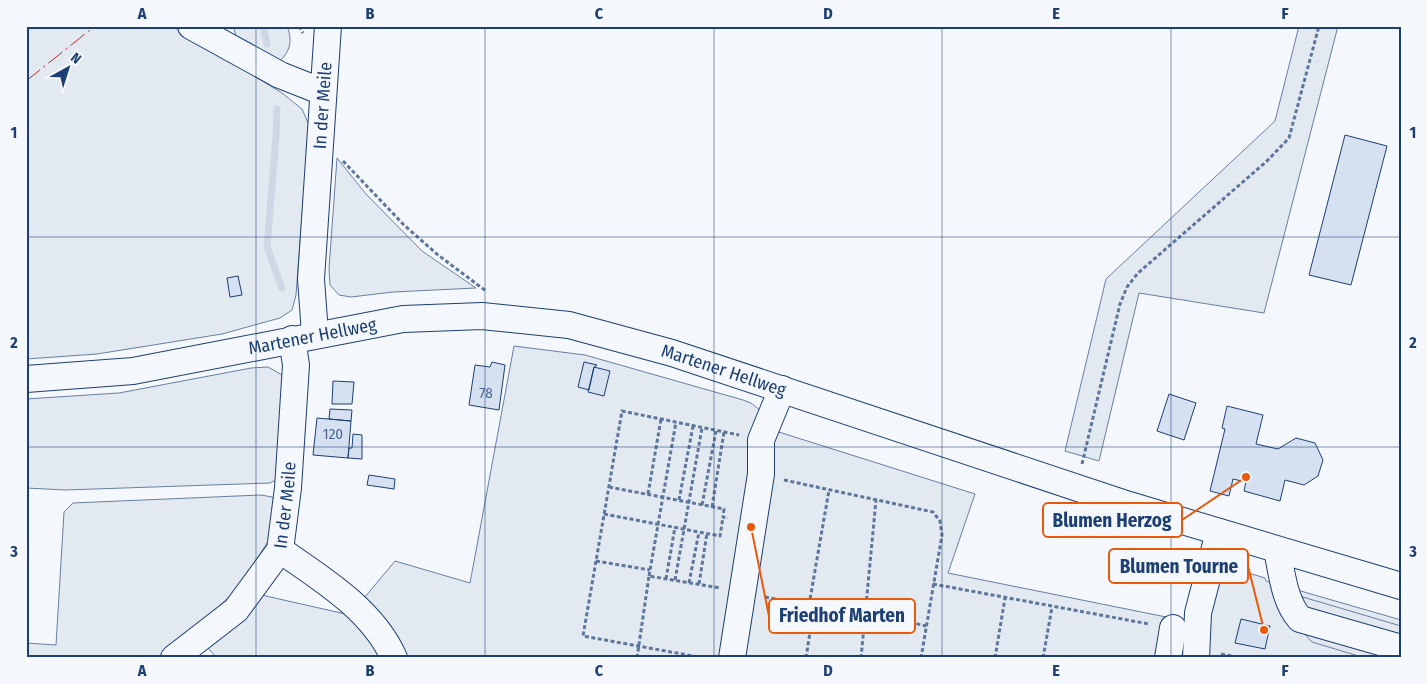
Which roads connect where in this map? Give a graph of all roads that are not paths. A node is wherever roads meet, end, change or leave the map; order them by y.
1 (191, 26) edge
2 (328, 26) edge
3 (323, 92) junction
4 (304, 337) junction
5 (26, 379) edge
6 (782, 389) junction
7 (1219, 532) junction
8 (280, 550) junction
9 (1277, 550) junction
10 (1401, 586) edge
11 (1173, 628) road end
12 (1401, 648) edge
13 (174, 658) edge
14 (394, 658) edge
15 (732, 658) edge
16 (1168, 658) edge
17 (1196, 658) edge

1 - 3 street
2 - 3 street, In der Meile
3 - 4 street, In der Meile
4 - 5 street, Martener Hellweg
4 - 6 street, Martener Hellweg
4 - 8 street, In der Meile
6 - 7 street, Martener Hellweg
6 - 15 street
7 - 9 street, Martener Hellweg
7 - 17 street
8 - 13 street, In der Meile
8 - 14 street
9 - 10 street, Martener Hellweg
9 - 12 street
11 - 16 street

